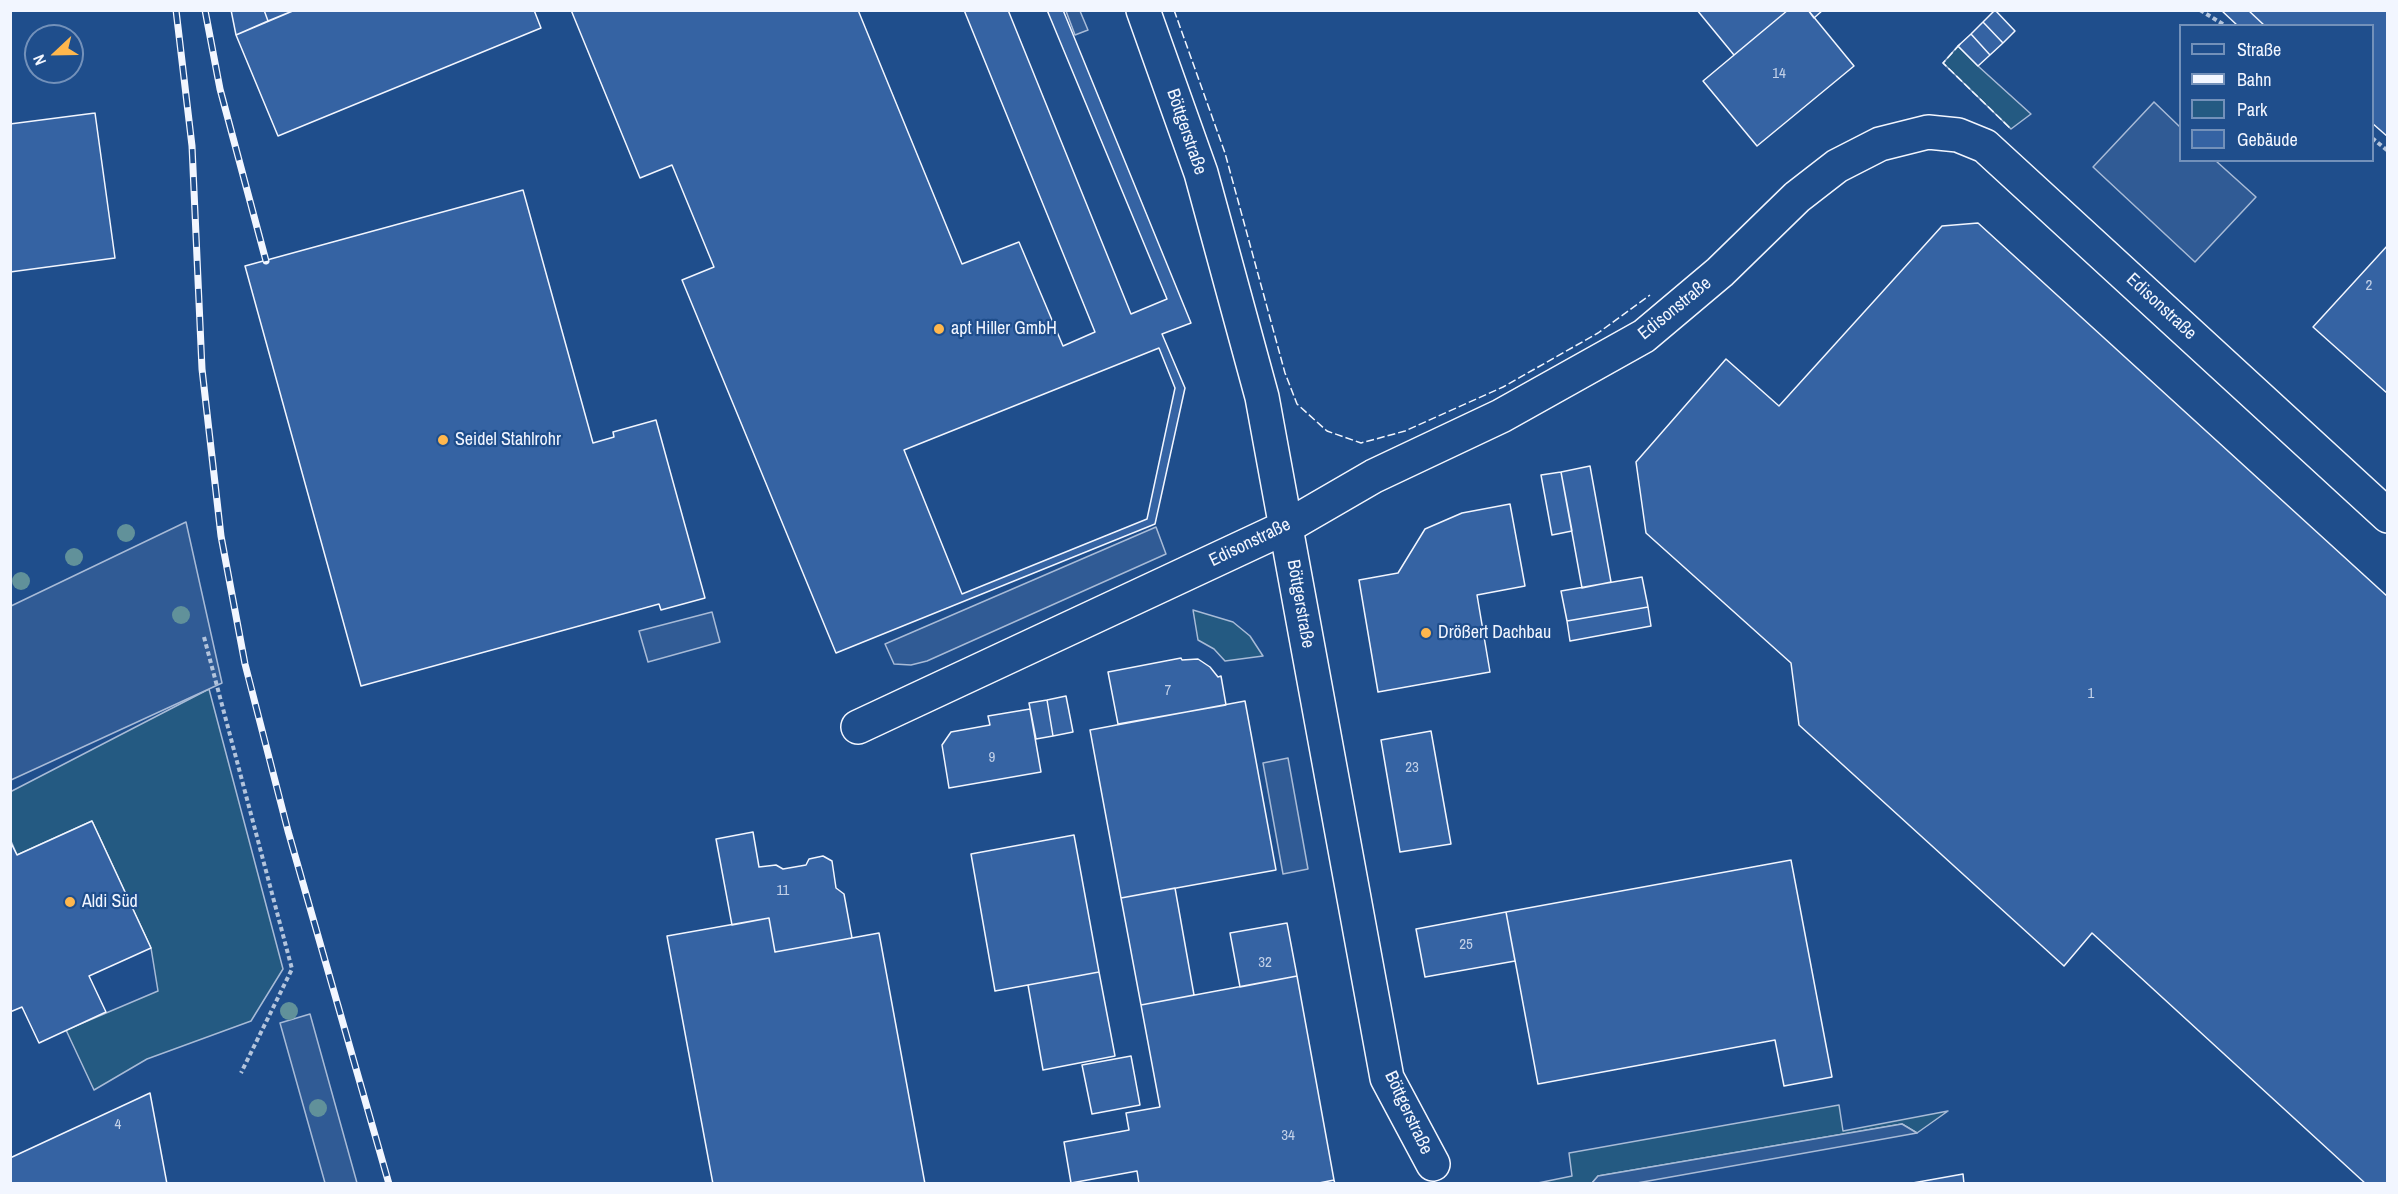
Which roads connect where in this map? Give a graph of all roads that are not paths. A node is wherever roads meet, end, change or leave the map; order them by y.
1 (1143, 10) edge
2 (2388, 516) edge
3 (1286, 527) junction
4 (858, 727) dead end
5 (1433, 1164) dead end

1 - 3 street, Böttgerstraße
2 - 3 street, Edisonstraße
3 - 4 street, Edisonstraße
3 - 5 street, Böttgerstraße

